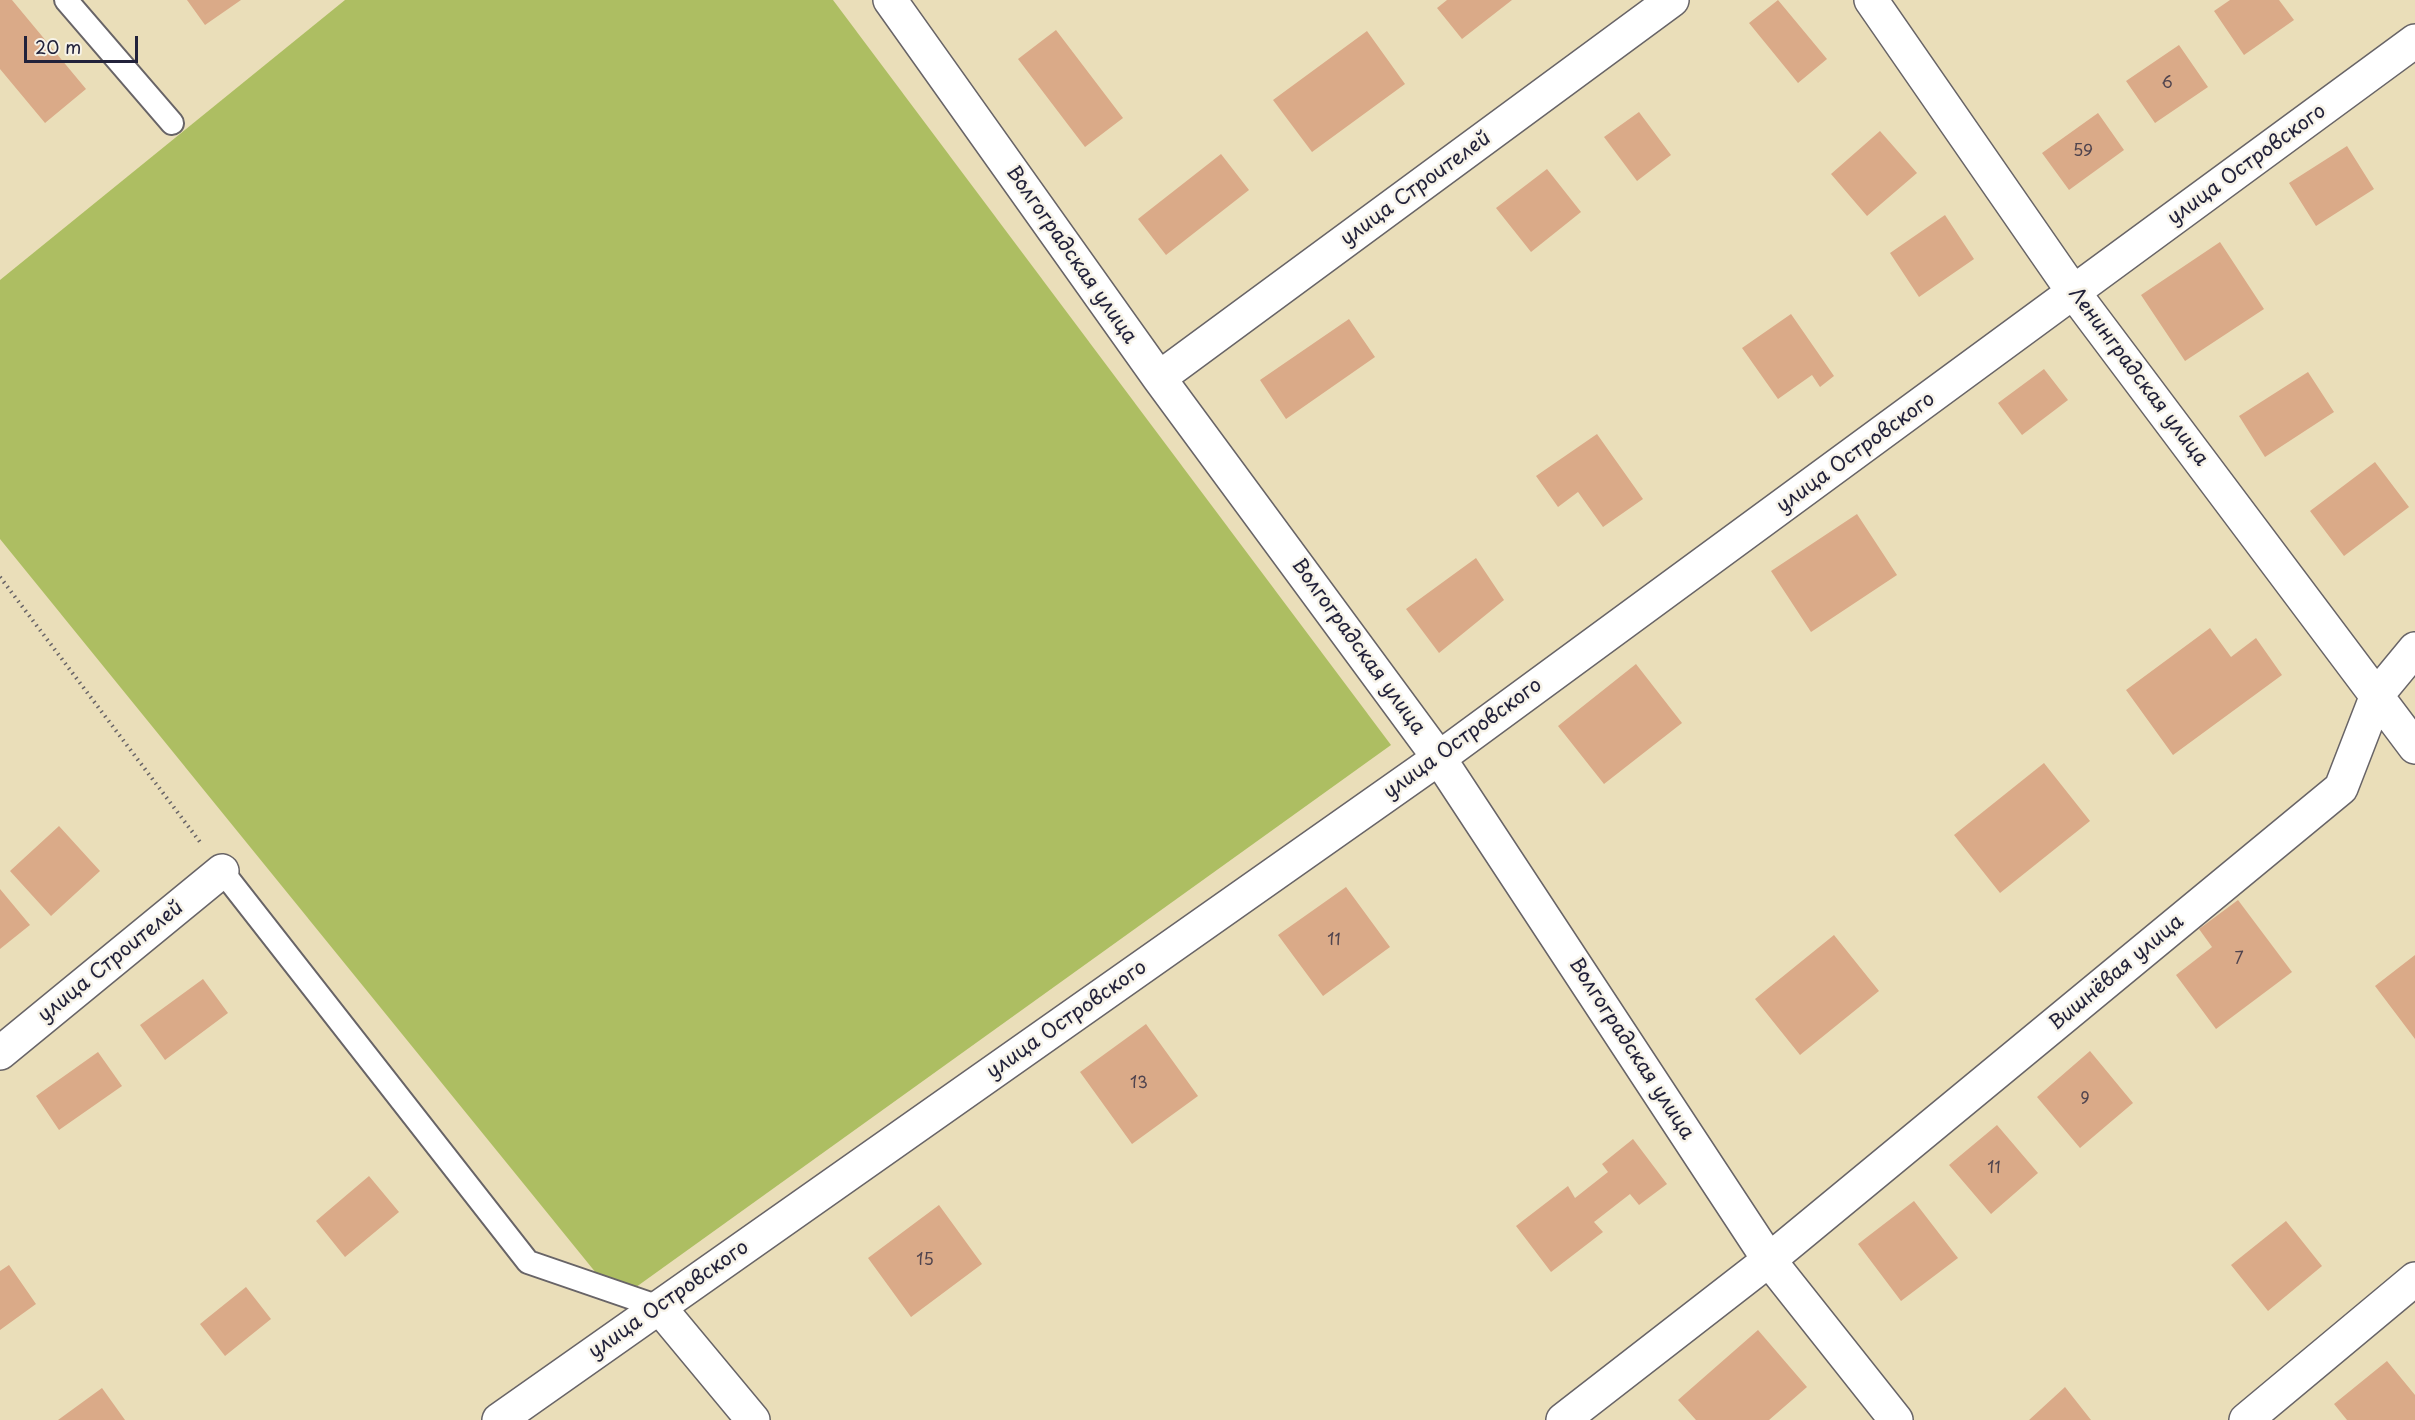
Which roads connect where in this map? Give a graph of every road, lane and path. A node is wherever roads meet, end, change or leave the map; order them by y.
1 (66, 0) edge
2 (890, 0) edge
3 (1672, 0) edge
4 (1871, 0) edge
5 (2415, 41) edge
6 (172, 123) dead end
7 (2074, 293) junction
8 (1159, 378) junction
9 (0, 577) edge
10 (2415, 649) edge
11 (2377, 695) junction
12 (2415, 747) edge
13 (1439, 758) junction
14 (222, 871) junction
15 (0, 1053) edge
16 (1769, 1260) junction
17 (2415, 1279) edge
18 (659, 1307) junction
19 (499, 1420) edge
20 (753, 1420) edge
21 (1563, 1420) edge
22 (1896, 1420) edge
23 (2246, 1420) edge

1 - 6 lane
2 - 8 street, Волгоградская улица
3 - 8 street, улица Строителей
4 - 7 street, Ленинградская улица
5 - 7 street, улица Островского
7 - 11 street, Ленинградская улица
7 - 13 street, улица Островского
8 - 13 street, Волгоградская улица
9 - 14 path
10 - 11 street, Вишнёвая улица
11 - 12 street, Ленинградская улица
11 - 16 street, Вишнёвая улица
13 - 16 street, Волгоградская улица
13 - 18 street, улица Островского
14 - 15 street, улица Строителей
14 - 18 lane
16 - 21 street, Вишнёвая улица
16 - 22 street, Волгоградская улица
17 - 23 street
18 - 19 street, улица Островского
18 - 20 street

